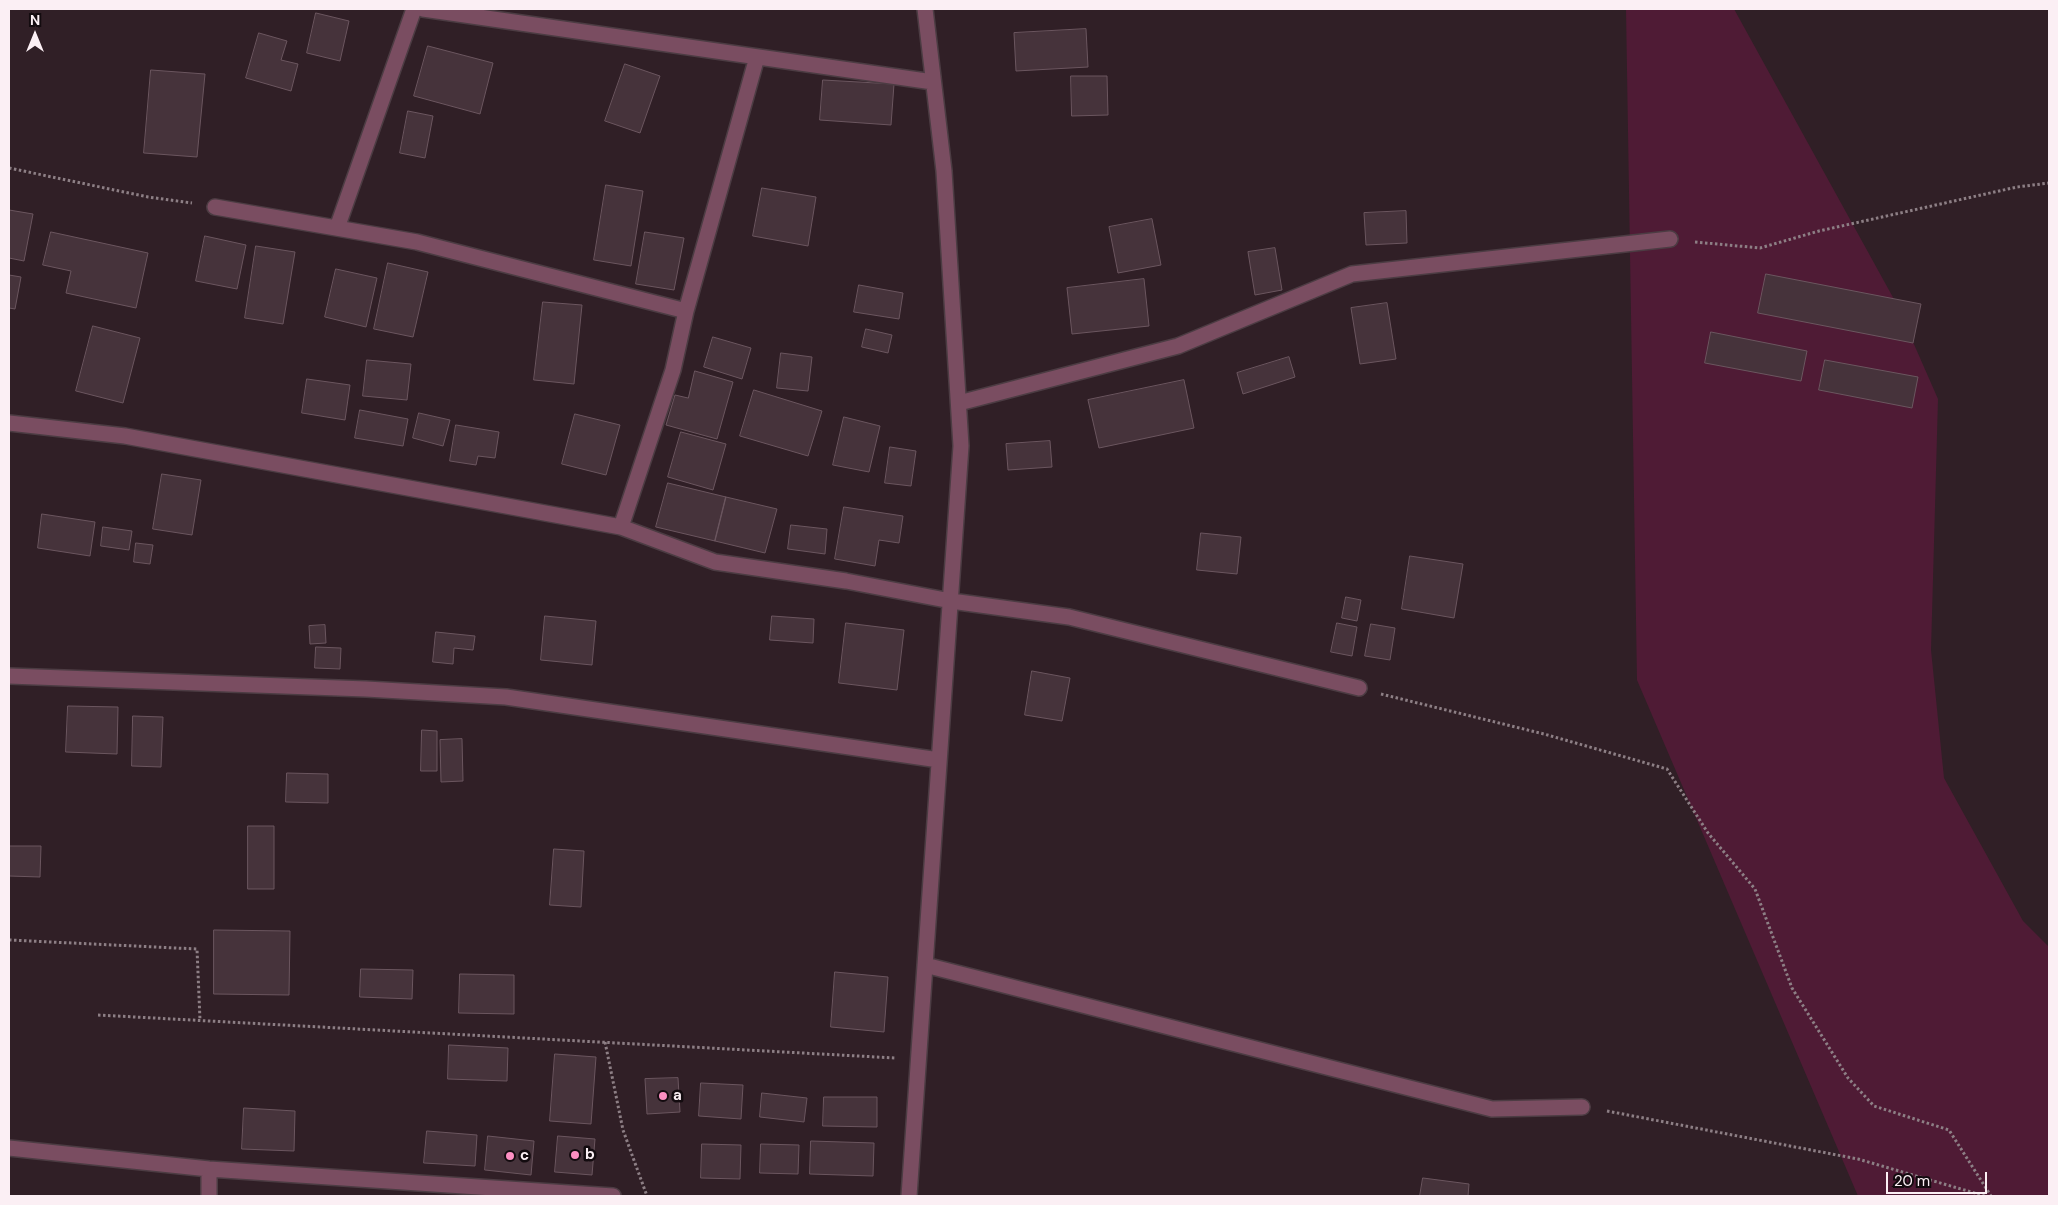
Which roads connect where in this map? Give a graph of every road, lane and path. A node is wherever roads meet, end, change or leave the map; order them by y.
1 (414, 9) edge
2 (423, 9) edge
3 (925, 9) edge
4 (757, 57) junction
5 (933, 82) junction
6 (9, 168) edge
7 (2049, 183) edge
8 (215, 206) joint
9 (337, 228) junction
10 (1670, 239) joint
11 (686, 311) junction
12 (959, 403) junction
13 (9, 423) edge
14 (621, 527) junction
15 (951, 601) junction
16 (9, 676) edge
17 (1360, 688) joint
18 (939, 760) junction
19 (9, 940) edge
20 (925, 965) junction
21 (98, 1014) dead end
22 (200, 1020) junction
23 (605, 1042) junction
24 (918, 1060) junction
25 (1582, 1107) joint
26 (9, 1148) edge
27 (209, 1169) junction
28 (210, 1196) edge
29 (613, 1196) edge
30 (647, 1196) edge
31 (909, 1196) edge
32 (1985, 1196) edge
33 (1991, 1196) edge

1 - 9 street
2 - 4 street
3 - 5 street
4 - 5 street
4 - 11 street
5 - 12 street
6 - 8 path
7 - 10 path
8 - 9 street
9 - 11 street
10 - 12 street
11 - 14 street
12 - 15 street
13 - 14 street
14 - 15 street
15 - 17 street
15 - 18 street
16 - 18 street
17 - 33 path
18 - 20 street
19 - 22 path
20 - 24 street
20 - 25 street
21 - 22 path
22 - 23 path
23 - 24 path
23 - 30 path
24 - 31 street
25 - 32 path
26 - 27 street
27 - 28 street
27 - 29 street

